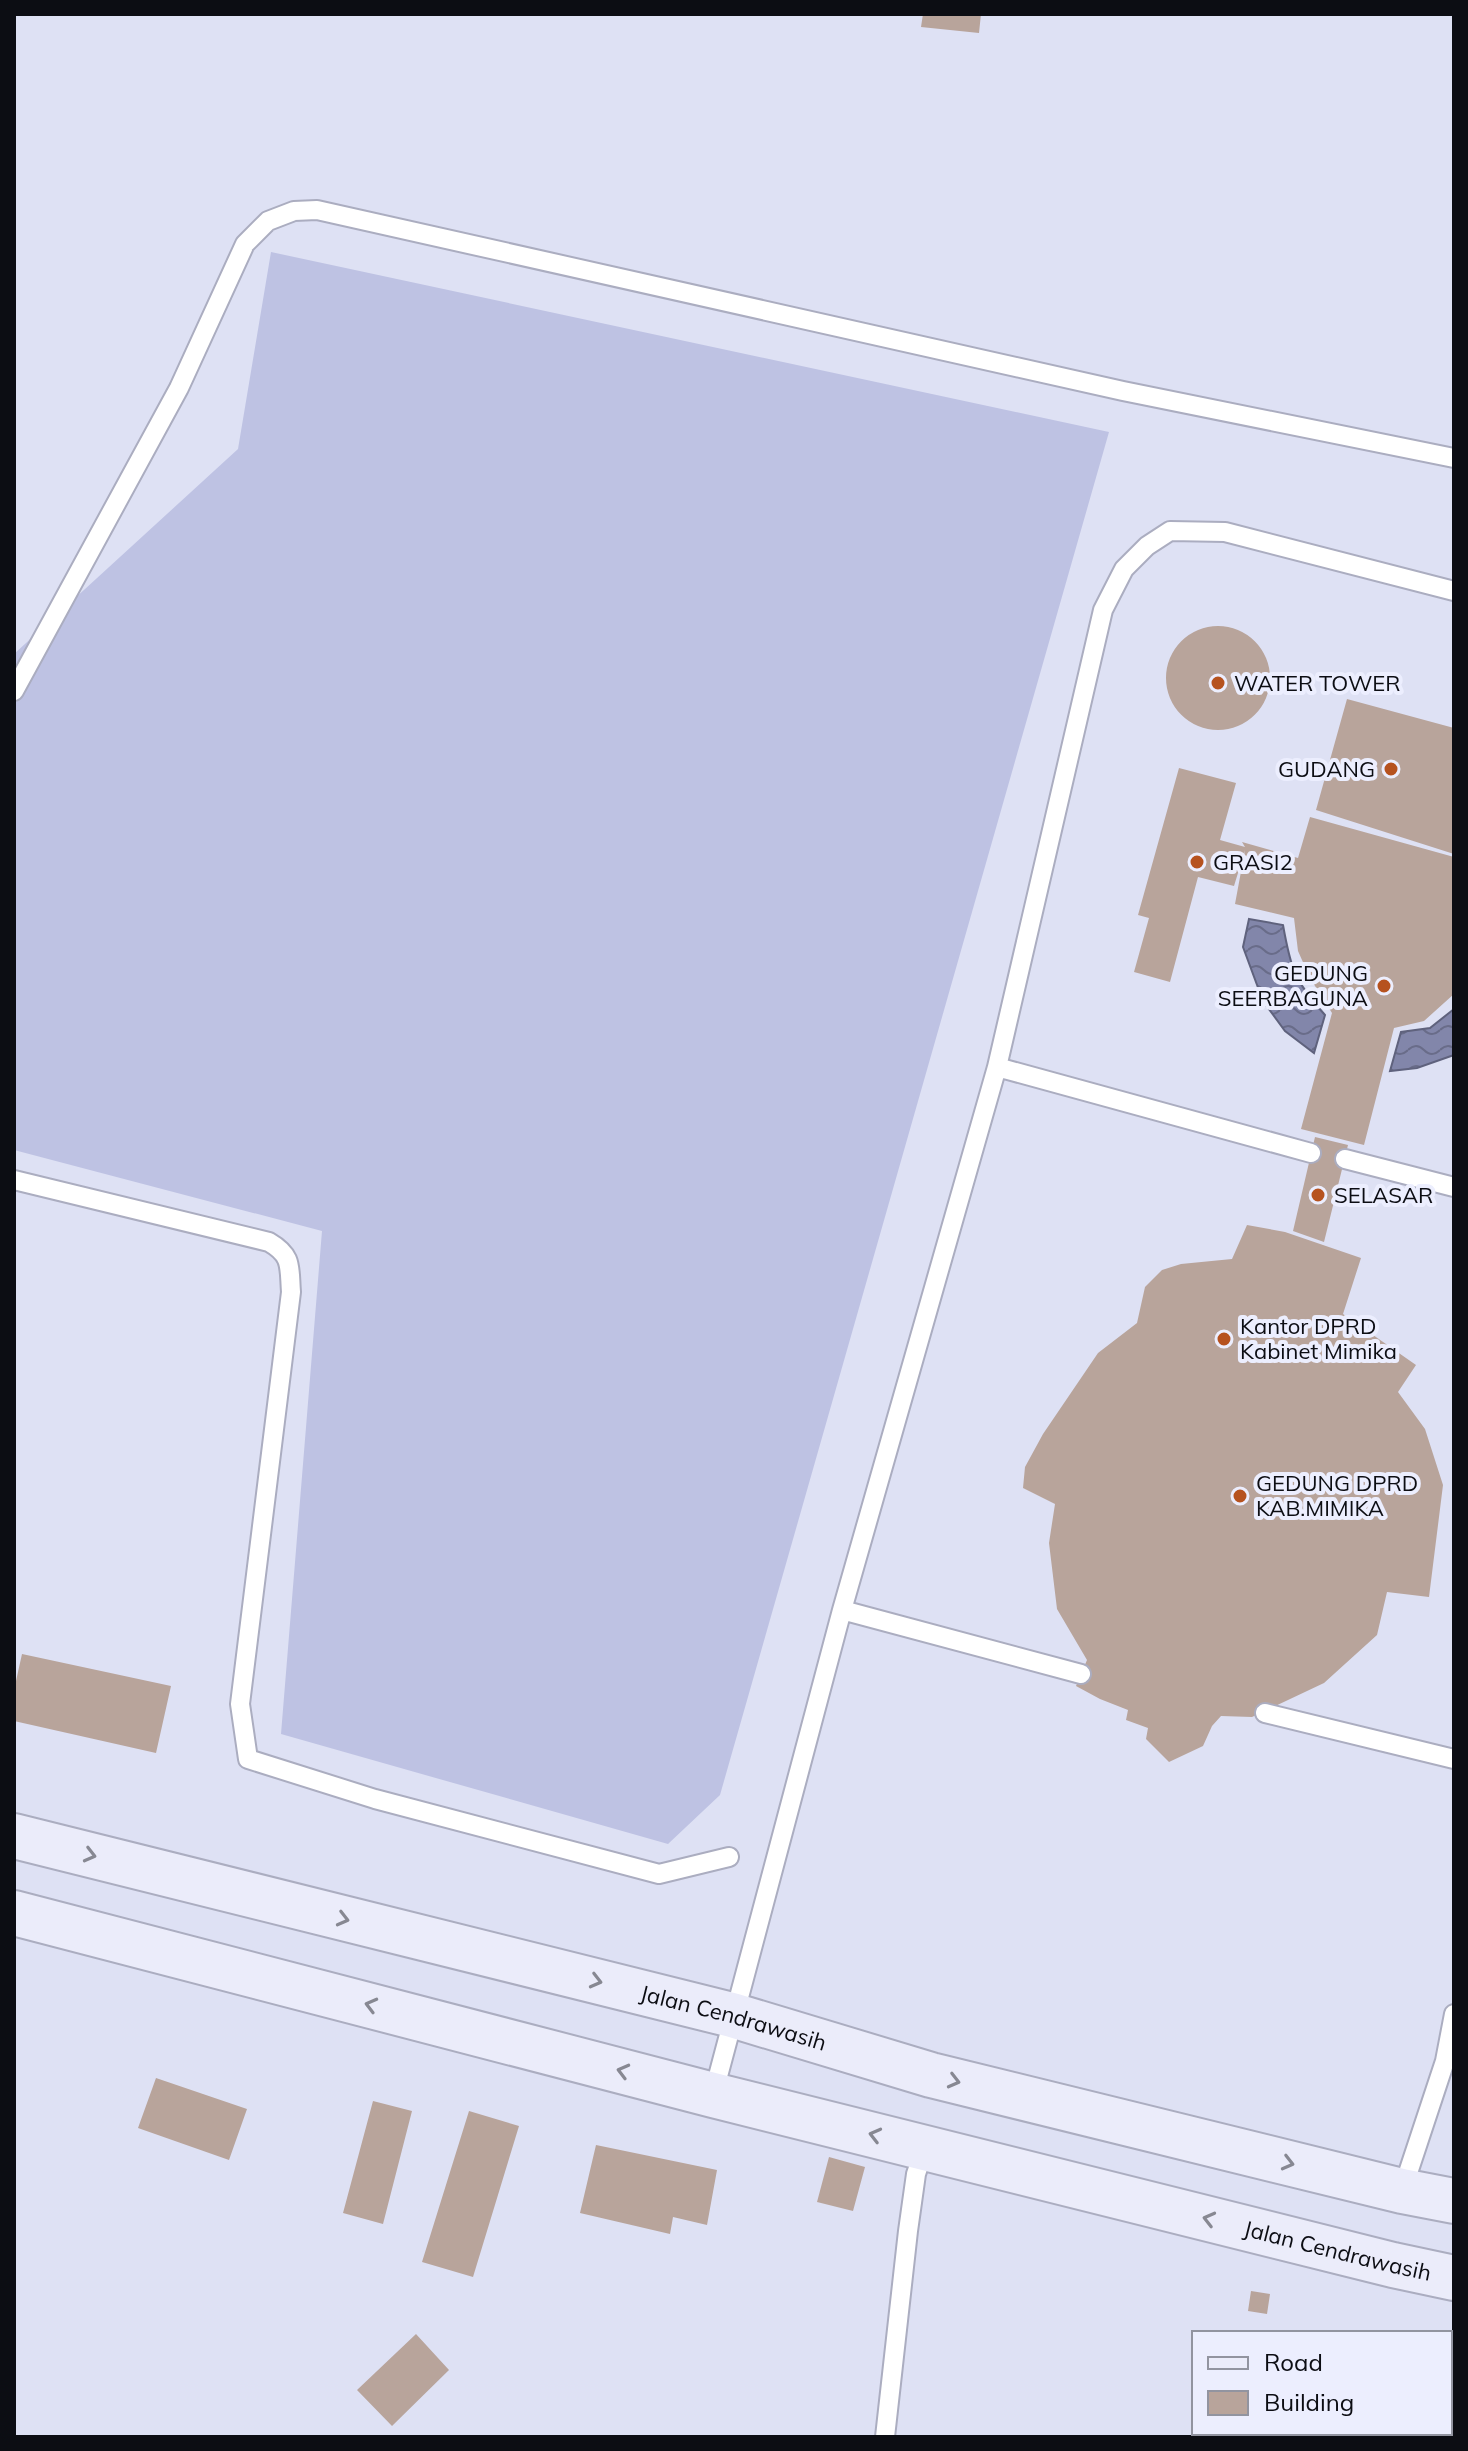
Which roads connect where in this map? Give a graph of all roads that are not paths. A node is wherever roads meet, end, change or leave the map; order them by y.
1 (1454, 458) edge
2 (1454, 591) edge
3 (14, 691) edge
4 (997, 1067) junction
5 (1311, 1153) dead end
6 (1345, 1159) dead end
7 (14, 1180) edge
8 (1454, 1187) edge
9 (842, 1610) junction
10 (1081, 1674) dead end
11 (1265, 1713) dead end
12 (1454, 1759) edge
13 (14, 1836) edge
14 (729, 1857) dead end
15 (14, 1913) edge
16 (1454, 2014) edge
17 (732, 2015) junction
18 (1449, 2058) edge
19 (713, 2095) junction
20 (921, 2161) junction
21 (1402, 2191) junction
22 (1454, 2201) edge
23 (1454, 2278) edge
24 (885, 2437) edge

1 - 3 lane
2 - 4 lane
4 - 5 lane
4 - 9 lane
6 - 8 lane
7 - 14 lane
9 - 10 lane
9 - 17 lane
11 - 12 lane
13 -> 17 main road, Jalan Cendrawasih
19 -> 15 main road, Jalan Cendrawasih
16 - 18 lane
17 - 19 lane
17 -> 21 main road, Jalan Cendrawasih
18 - 21 lane
20 -> 19 main road, Jalan Cendrawasih
23 -> 20 main road, Jalan Cendrawasih
20 - 24 lane
21 - 22 main road, Jalan Cendrawasih

